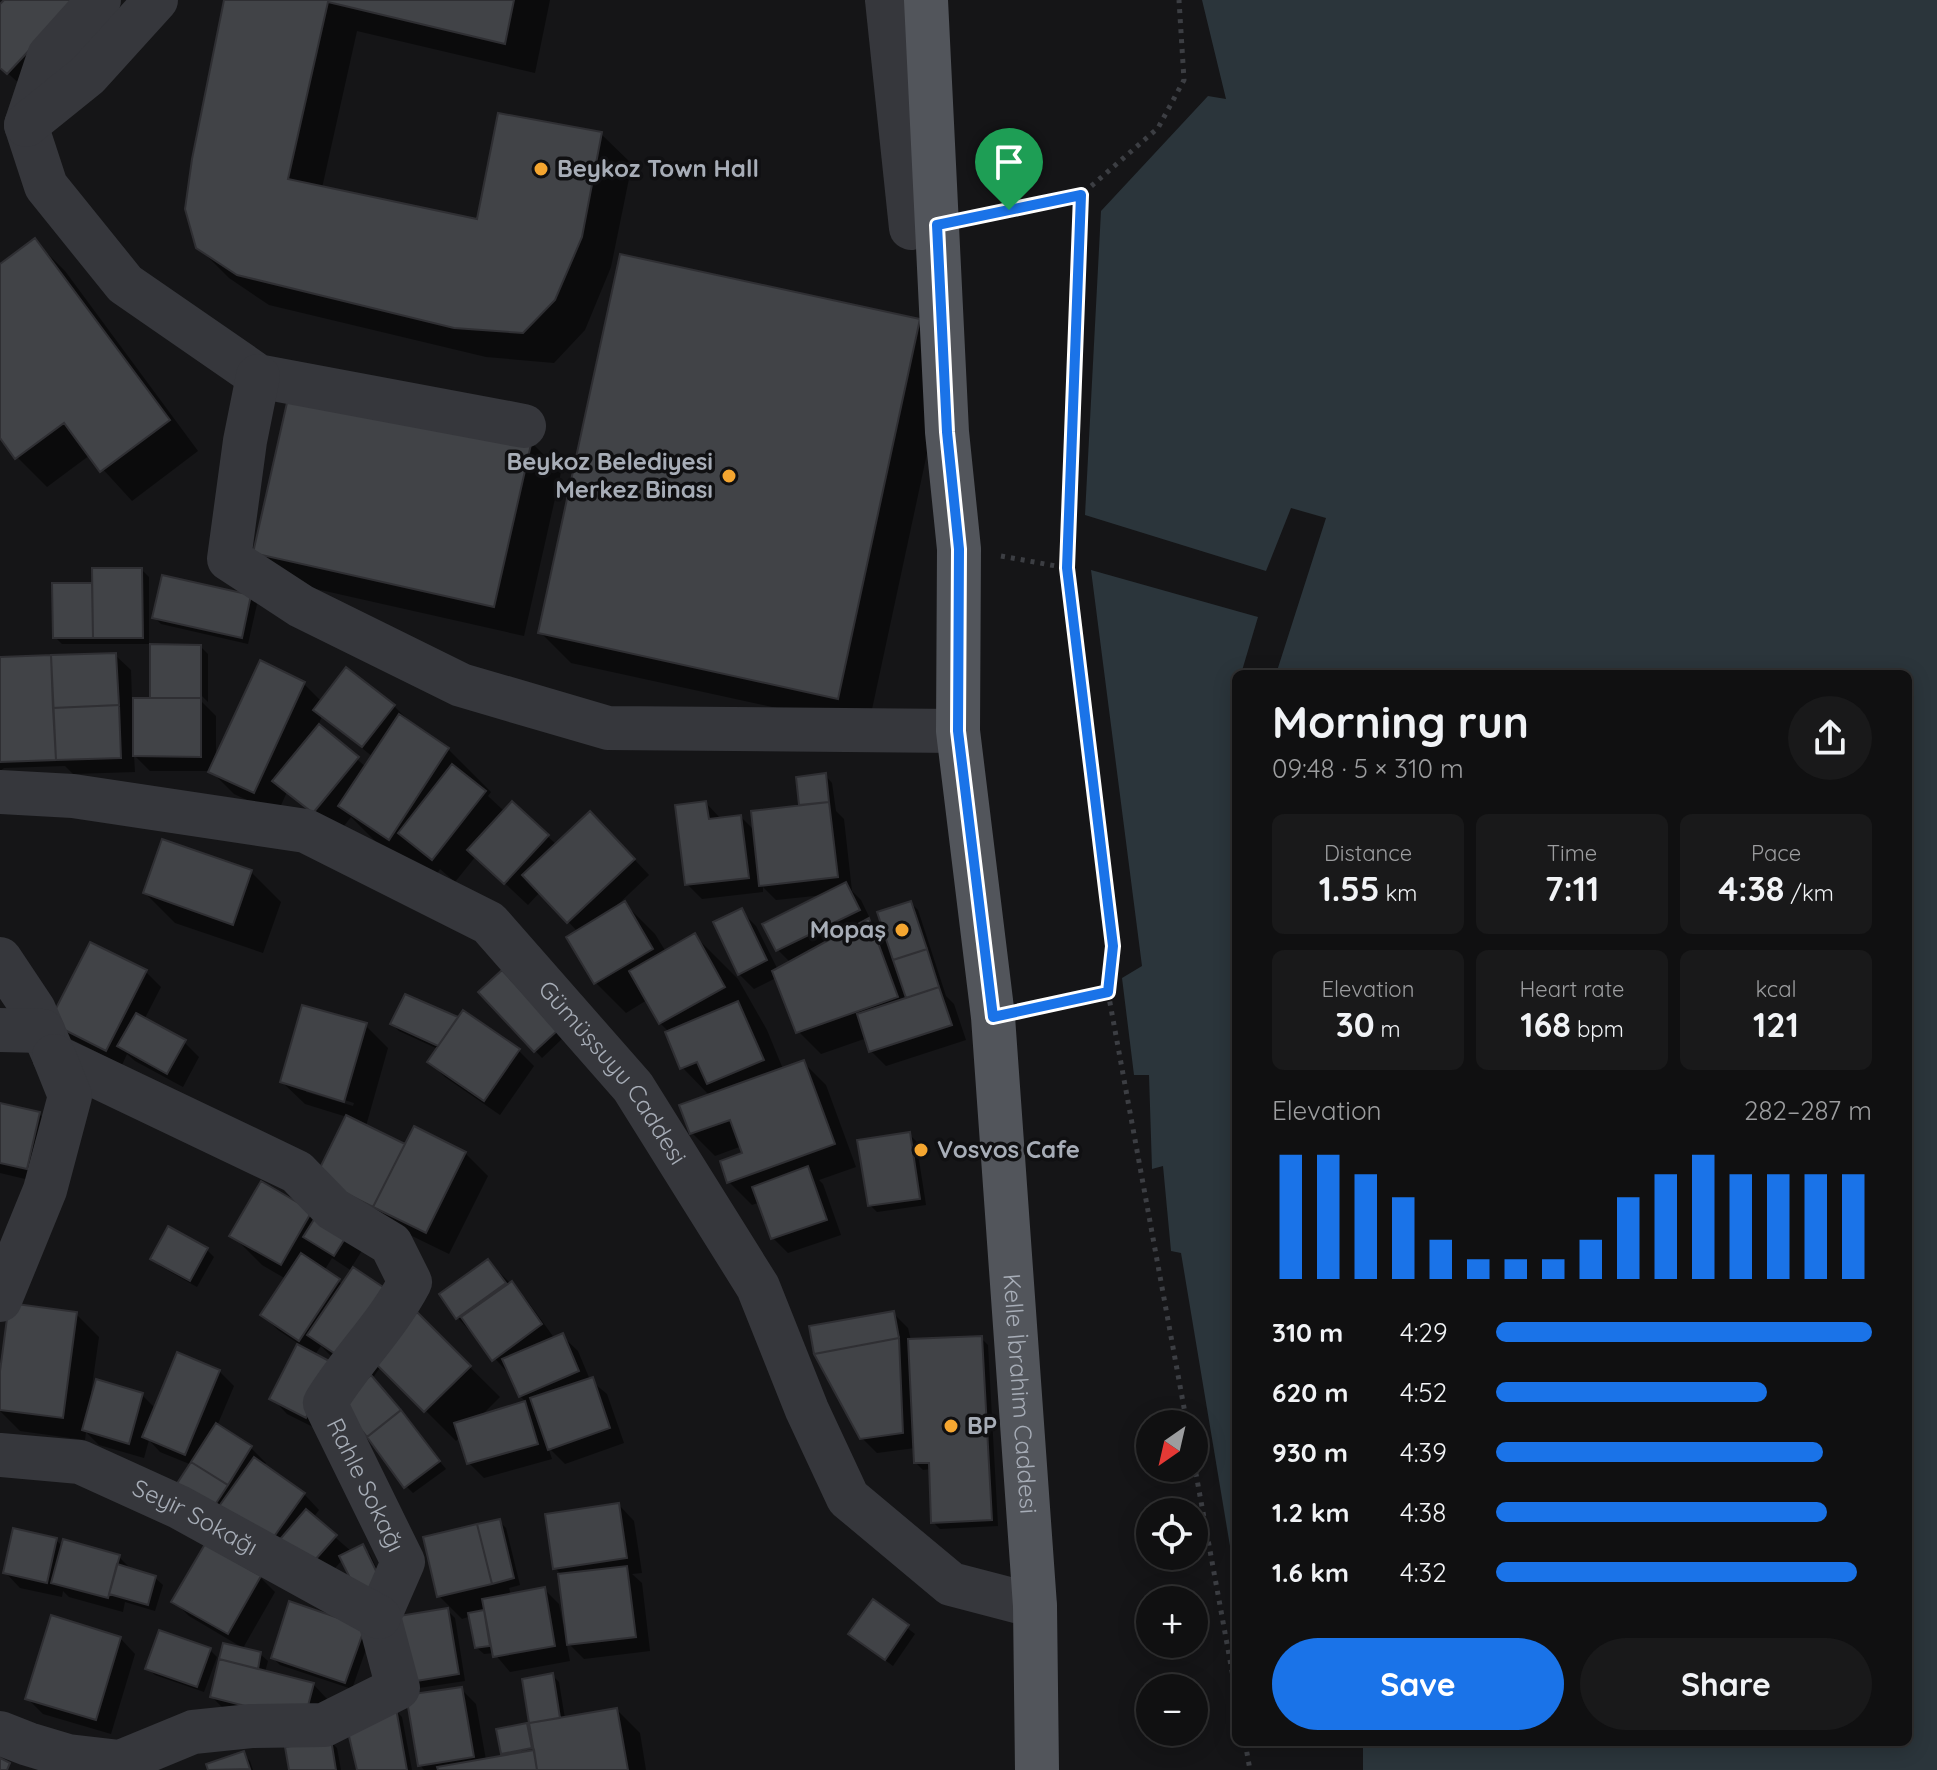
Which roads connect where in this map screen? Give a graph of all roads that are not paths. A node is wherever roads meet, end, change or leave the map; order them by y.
1 (99, 0) edge
2 (156, 0) edge
3 (887, 0) edge
4 (926, 0) edge
5 (26, 125) junction
6 (924, 227) junction
7 (258, 376) junction
8 (524, 426) dead end
9 (958, 731) junction
10 (0, 792) edge
11 (0, 959) edge
12 (0, 1030) edge
13 (48, 1044) junction
14 (0, 1300) edge
15 (0, 1455) edge
16 (1035, 1606) junction
17 (379, 1617) junction
18 (0, 1733) edge
19 (1037, 1770) edge

1 - 5 street
2 - 5 street
3 - 6 street, Kelle İbrahim Caddesi
4 - 6 main road, Kelle İbrahim Caddesi
5 - 7 street
6 - 9 main road, Kelle İbrahim Caddesi
7 - 8 street
7 - 9 street
9 - 16 main road, Kelle İbrahim Caddesi
10 - 16 street, Gümüşsuyu Caddesi
11 - 13 street
12 - 13 street
13 - 14 street
13 - 17 street, Rahle Sokağı
15 - 17 street, Seyir Sokağı
16 - 19 main road, Kelle İbrahim Caddesi
17 - 18 street

